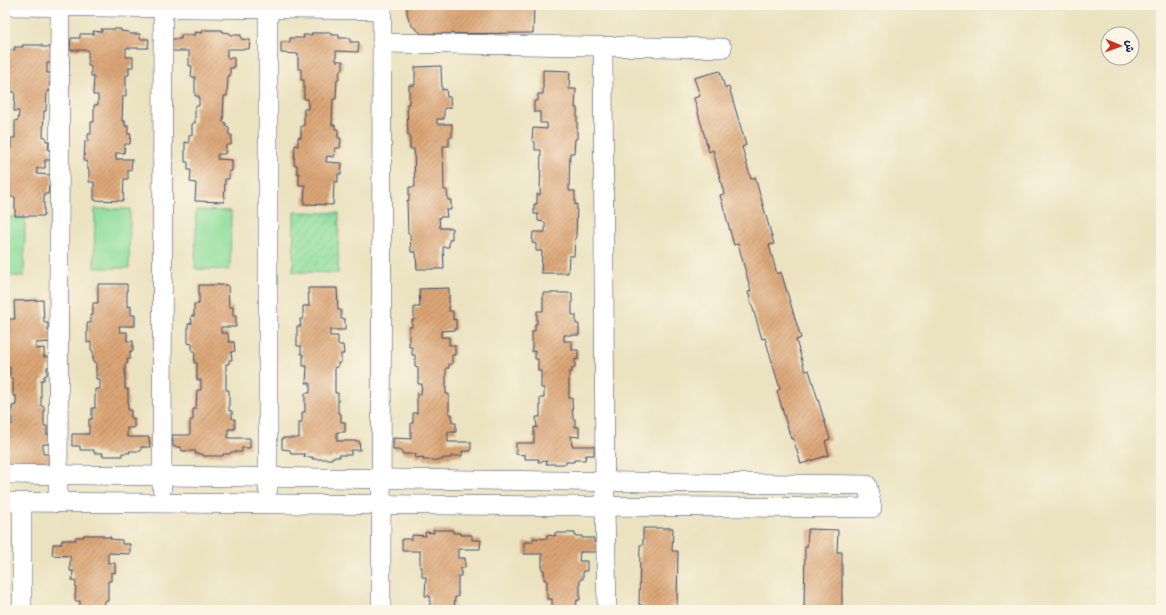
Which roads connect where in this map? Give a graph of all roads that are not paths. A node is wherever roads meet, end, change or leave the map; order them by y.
1 (5, 6) edge
2 (60, 6) edge
3 (163, 6) edge
4 (268, 7) edge
5 (382, 7) edge
6 (382, 42) junction
7 (603, 46) junction
8 (722, 48) dead end
9 (5, 474) edge
10 (59, 475) junction
11 (162, 476) junction
12 (268, 477) junction
13 (381, 479) junction
14 (605, 482) junction
15 (13, 502) edge
16 (58, 503) junction
17 (161, 504) junction
18 (268, 504) junction
19 (381, 505) junction
20 (605, 506) junction
21 (22, 610) edge
22 (381, 610) edge
23 (607, 610) edge

1 - 2 street
2 - 3 street
2 - 10 street
3 - 4 street
3 - 11 street
4 - 5 street
4 - 12 street
5 - 6 street
6 - 7 street
6 - 13 street
7 - 8 street
7 - 14 street
9 - 10 street
10 - 11 street
10 - 16 street
11 - 12 street
11 - 17 street
12 - 13 street
12 - 18 street
13 - 14 street
13 - 19 street
14 - 20 street
14 - 20 street
15 - 16 street
15 - 21 street
16 - 17 street
17 - 18 street
18 - 19 street
19 - 20 street
19 - 22 street
20 - 23 street

